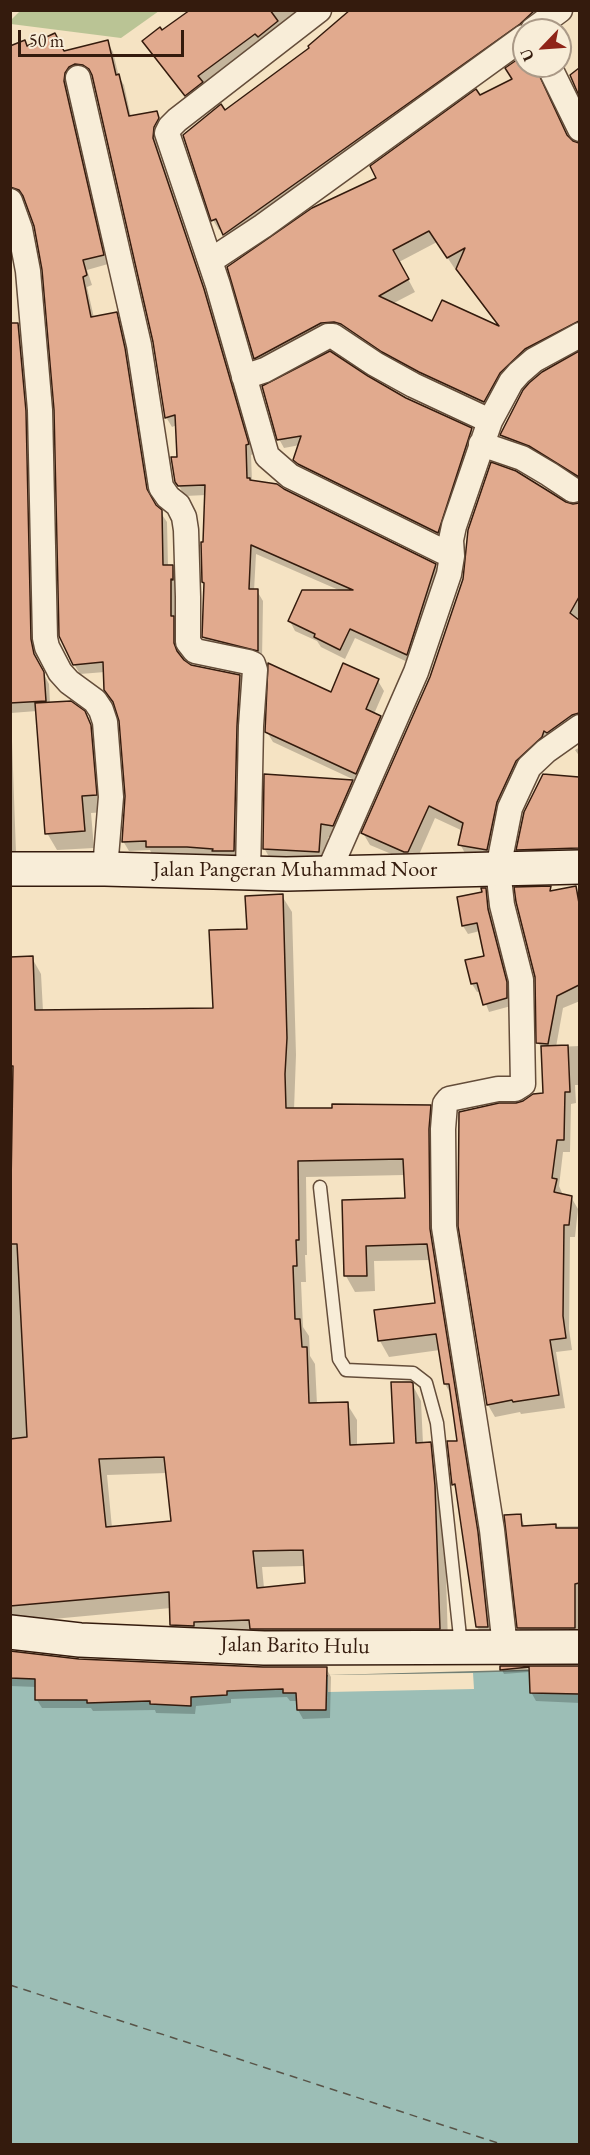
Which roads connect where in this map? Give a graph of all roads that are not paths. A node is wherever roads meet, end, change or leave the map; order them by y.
1 (319, 10) edge
2 (512, 45) edge
3 (78, 78) dead end
4 (555, 78) edge
5 (579, 129) edge
6 (10, 201) edge
7 (210, 261) junction
8 (579, 335) edge
9 (244, 377) junction
10 (490, 421) junction
11 (481, 444) junction
12 (573, 490) dead end
13 (452, 556) junction
14 (579, 728) edge
15 (579, 867) edge
16 (498, 868) junction
17 (10, 869) edge
18 (105, 869) junction
19 (248, 873) junction
20 (328, 873) junction
21 (320, 1186) dead end
22 (10, 1632) edge
23 (461, 1647) junction
24 (505, 1647) junction
25 (579, 1647) edge

1 - 7 street
2 - 7 street
3 - 19 street
4 - 5 street
6 - 18 street
7 - 9 street
8 - 10 street
9 - 10 street
9 - 13 street
10 - 11 street
11 - 12 street
11 - 13 street
13 - 20 street
14 - 16 street
15 - 16 main road, Jalan Pangeran Muhammad Noor
16 - 20 main road, Jalan Pangeran Muhammad Noor
16 - 24 street
17 - 18 main road, Jalan Pangeran Muhammad Noor
18 - 19 main road, Jalan Pangeran Muhammad Noor
19 - 20 main road, Jalan Pangeran Muhammad Noor
21 - 23 lane
22 - 23 main road, Jalan Barito Hulu
23 - 24 main road, Jalan Barito Hulu
24 - 25 main road, Jalan Barito Hulu

